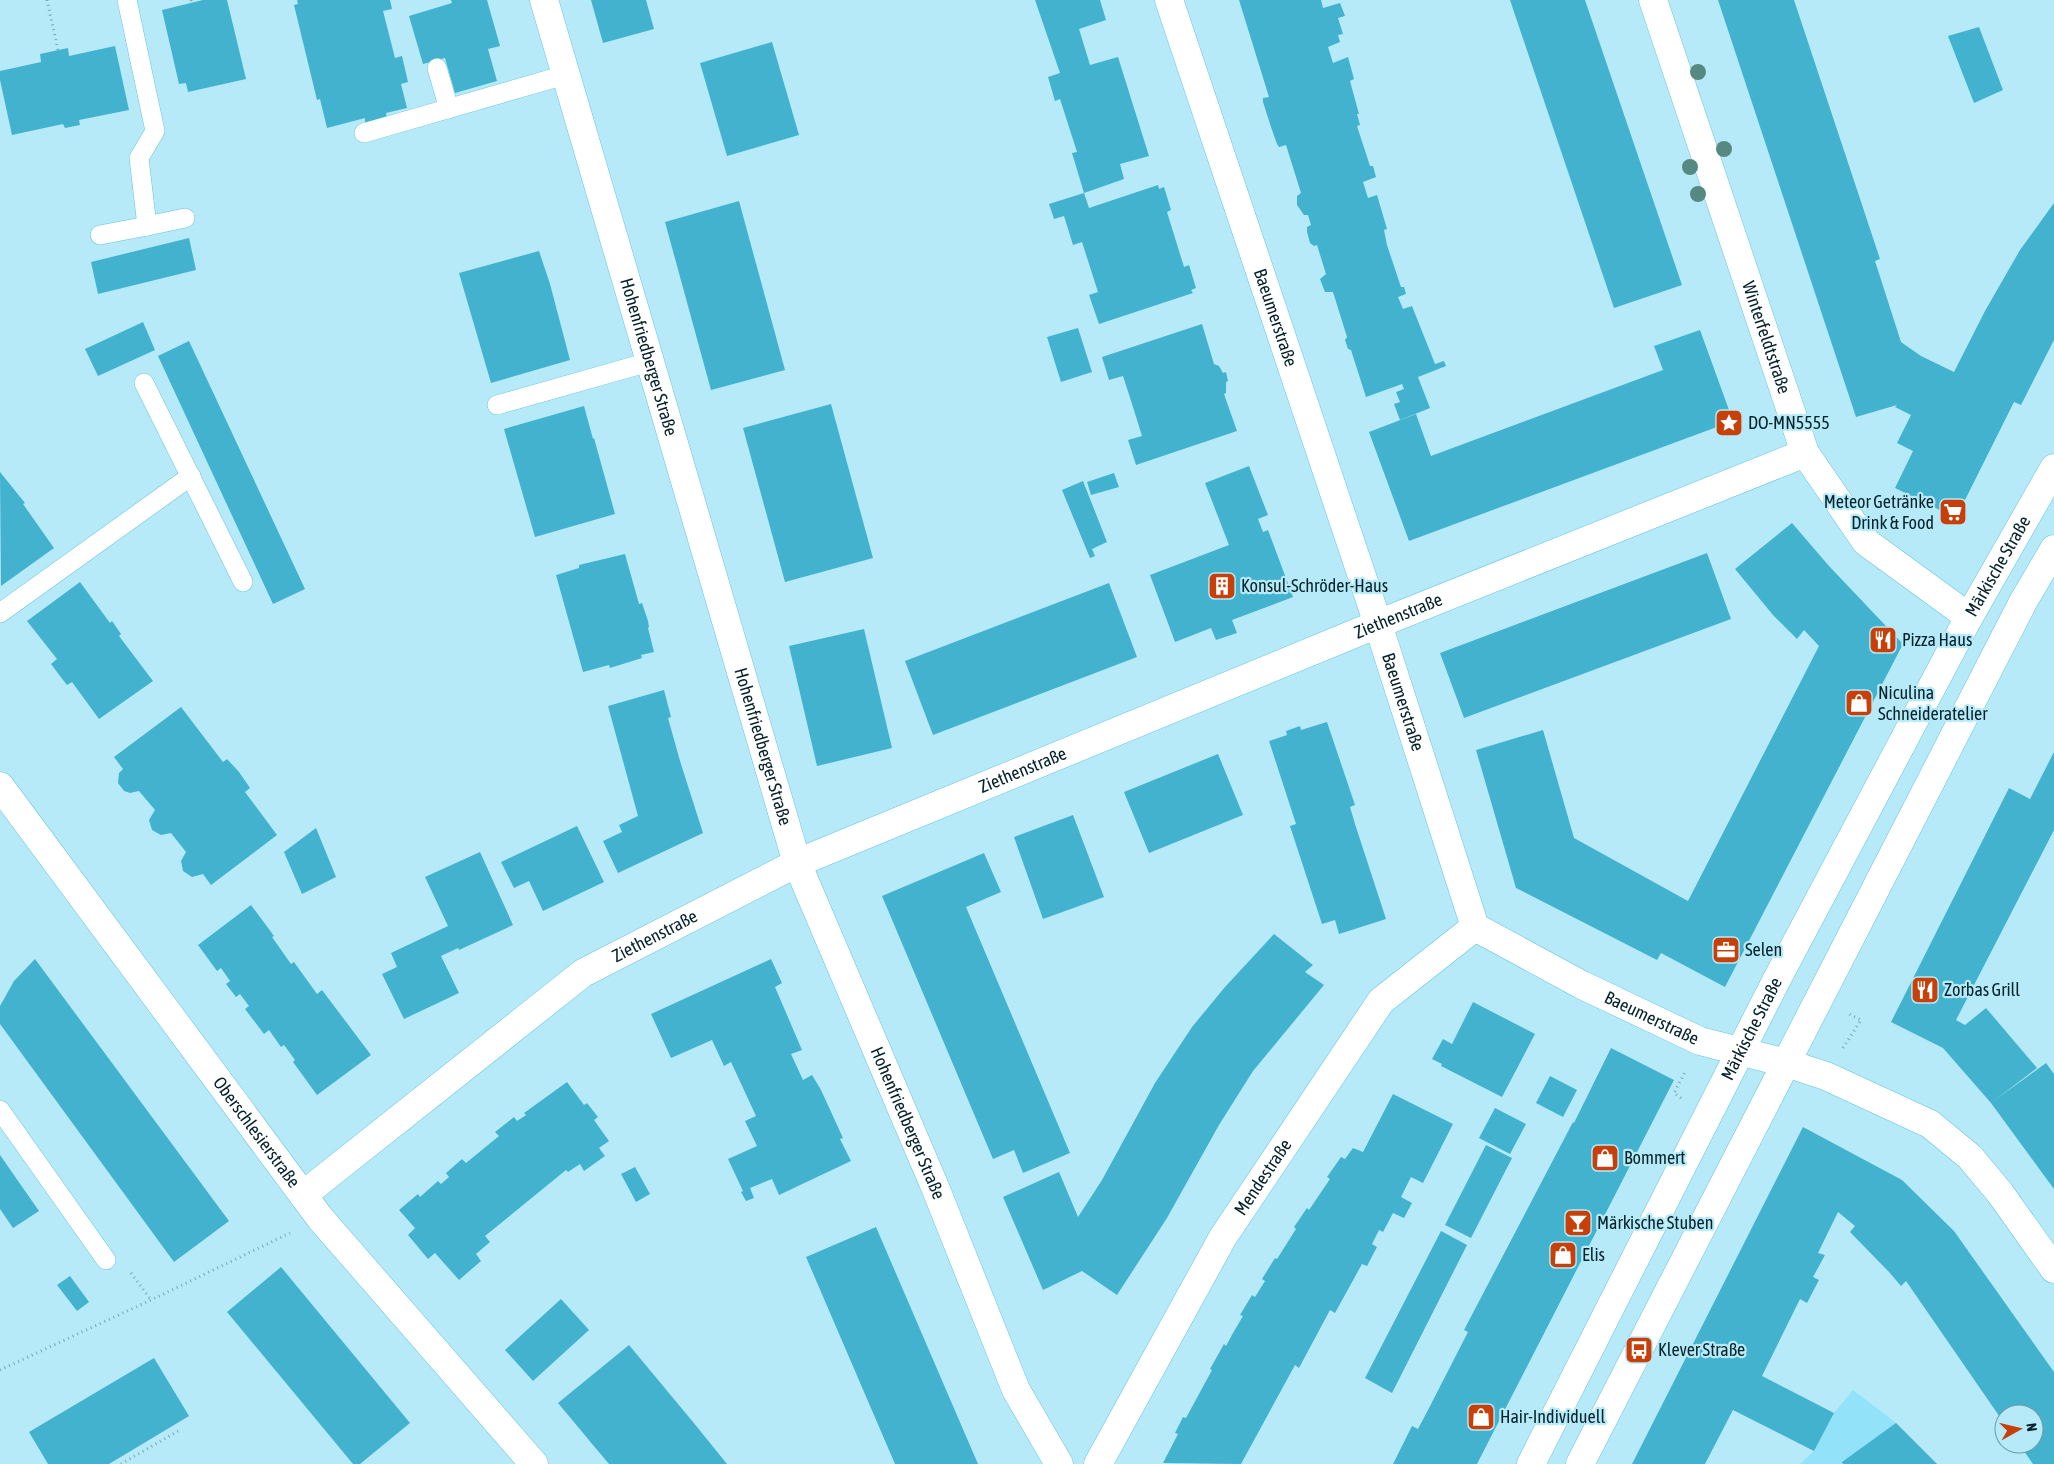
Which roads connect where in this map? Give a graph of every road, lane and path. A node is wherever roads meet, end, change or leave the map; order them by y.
1 (47, 0) edge
2 (127, 0) edge
3 (544, 0) edge
4 (1169, 0) edge
5 (1653, 0) edge
6 (58, 50) dead end
7 (437, 68) dead end
8 (565, 75) junction
9 (449, 109) junction
10 (364, 133) dead end
11 (185, 218) dead end
12 (147, 226) junction
13 (100, 235) dead end
14 (649, 362) junction
15 (144, 383) dead end
16 (497, 405) dead end
17 (1805, 453) junction
18 (2054, 468) edge
19 (191, 476) junction
20 (2054, 549) edge
21 (244, 582) dead end
22 (0, 613) edge
23 (1969, 617) junction
24 (1378, 624) junction
25 (0, 786) edge
26 (797, 863) junction
27 (1475, 927) junction
28 (1740, 1051) junction
29 (1786, 1063) junction
30 (0, 1110) edge
31 (303, 1195) junction
32 (320, 1218) junction
33 (106, 1260) dead end
34 (2054, 1269) edge
35 (0, 1370) edge
36 (178, 1431) dead end
37 (121, 1464) edge
38 (534, 1464) edge
39 (1059, 1464) edge
40 (1098, 1464) edge
41 (1531, 1464) edge
42 (1580, 1464) edge

1 - 6 path
2 - 12 lane
3 - 8 street, Hohenfriedberger Straße
4 - 24 street, Baeumerstraße
5 - 17 street, Winterfeldtstraße
7 - 9 lane
8 - 9 lane
8 - 14 street, Hohenfriedberger Straße
9 - 10 lane
11 - 12 lane
12 - 13 lane
14 - 16 lane
14 - 26 street, Hohenfriedberger Straße
15 - 19 lane
17 - 23 street, Winterfeldtstraße
17 - 24 street, Ziethenstraße
18 - 23 street, Märkische Straße
19 - 21 lane
19 - 22 lane
20 - 29 street
23 - 28 street, Märkische Straße
24 - 26 street, Ziethenstraße
24 - 27 street, Baeumerstraße
25 - 31 street, Oberschlesierstraße
26 - 31 street, Ziethenstraße
26 - 39 street, Hohenfriedberger Straße
27 - 28 street, Baeumerstraße
27 - 40 street, Mendestraße
28 - 29 street
28 - 41 street, Märkische Straße
29 - 34 street
29 - 42 street
30 - 33 lane
31 - 32 street, Oberschlesierstraße
32 - 35 path
32 - 38 street, Oberschlesierstraße
36 - 37 path

